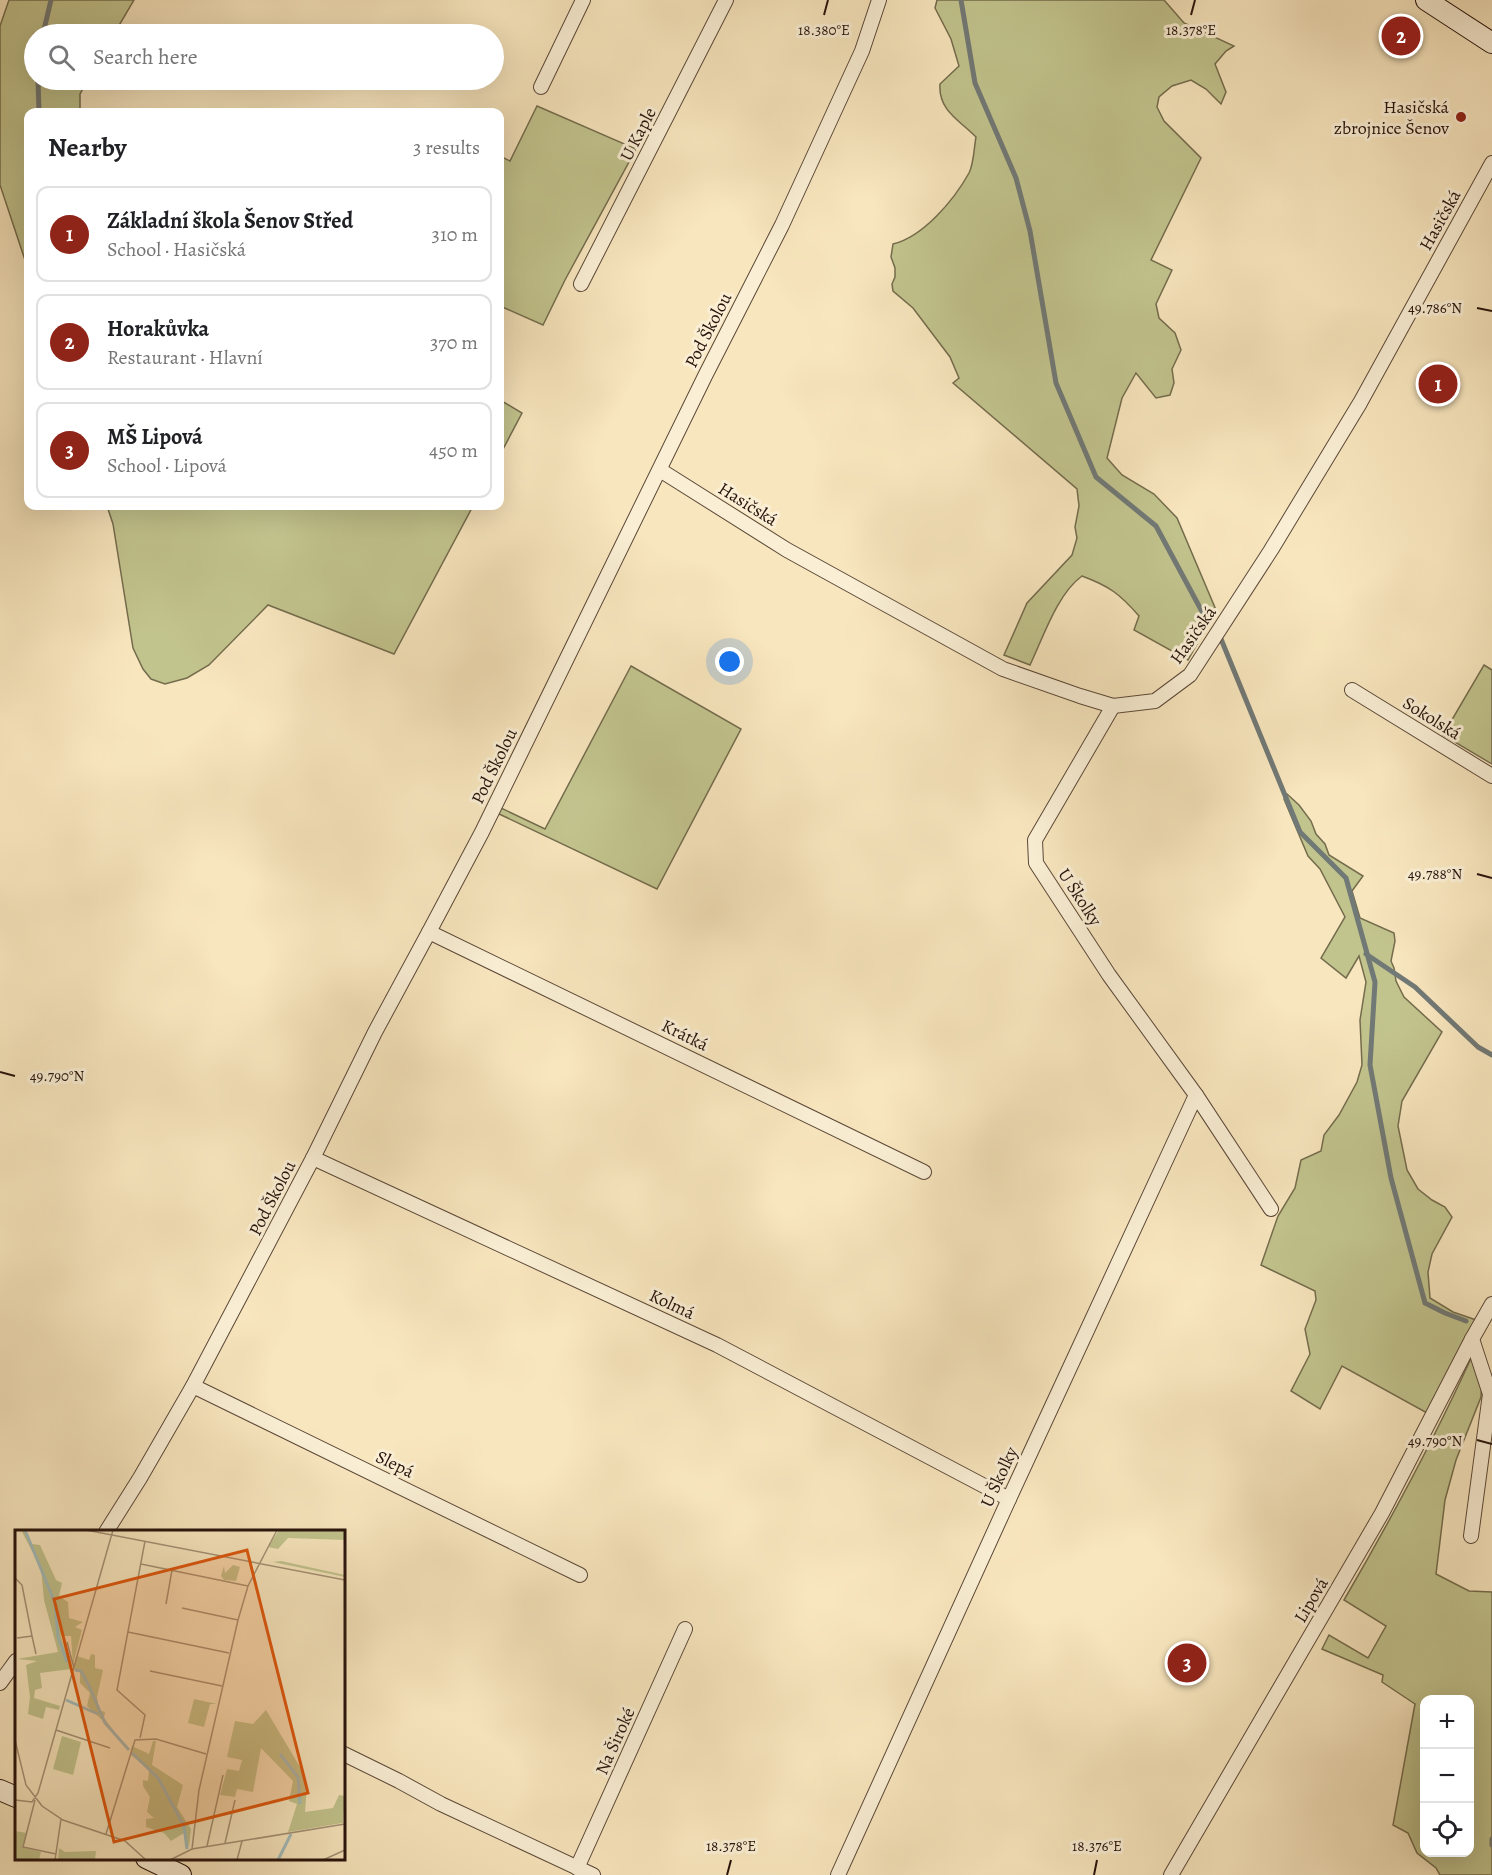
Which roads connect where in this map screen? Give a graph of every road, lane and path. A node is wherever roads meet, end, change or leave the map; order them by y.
1 (584, 0) edge
2 (726, 0) edge
3 (879, 0) edge
4 (1426, 0) edge
5 (1492, 43) edge
6 (542, 87) dead end
7 (1492, 163) edge
8 (581, 284) dead end
9 (660, 470) junction
10 (1352, 690) dead end
11 (1113, 706) junction
12 (1492, 776) edge
13 (429, 932) junction
14 (1196, 1095) junction
15 (313, 1158) junction
16 (924, 1172) dead end
17 (1271, 1209) dead end
18 (1492, 1304) edge
19 (1472, 1339) junction
20 (193, 1386) junction
21 (1009, 1498) junction
22 (107, 1530) edge
23 (1471, 1536) dead end
24 (580, 1575) dead end
25 (685, 1629) dead end
26 (15, 1662) edge
27 (0, 1683) edge
28 (345, 1754) edge
29 (0, 1790) edge
30 (15, 1797) edge
31 (150, 1860) edge
32 (577, 1868) junction
33 (181, 1875) edge
34 (592, 1875) edge
35 (838, 1875) edge
36 (1171, 1875) edge

1 - 6 street
2 - 8 street, U Kaple
3 - 9 street, Pod Školou
4 - 5 main road
7 - 11 street, Hasičská
9 - 11 street, Hasičská
9 - 13 street, Pod Školou
10 - 12 street, Sokolská
11 - 14 street, U Školky
13 - 15 street, Pod Školou
13 - 16 street, Krátká
14 - 17 street, U Školky
14 - 21 street, U Školky
15 - 20 street, Pod Školou
15 - 21 street, Kolmá
18 - 19 street, Lipová
19 - 23 street
19 - 36 street, Lipová
20 - 22 street, Pod Školou
20 - 24 street, Slepá
21 - 35 street, U Školky
25 - 32 street, Na Široké
26 - 27 street
28 - 32 street
29 - 30 main road
31 - 33 main road
32 - 34 street

